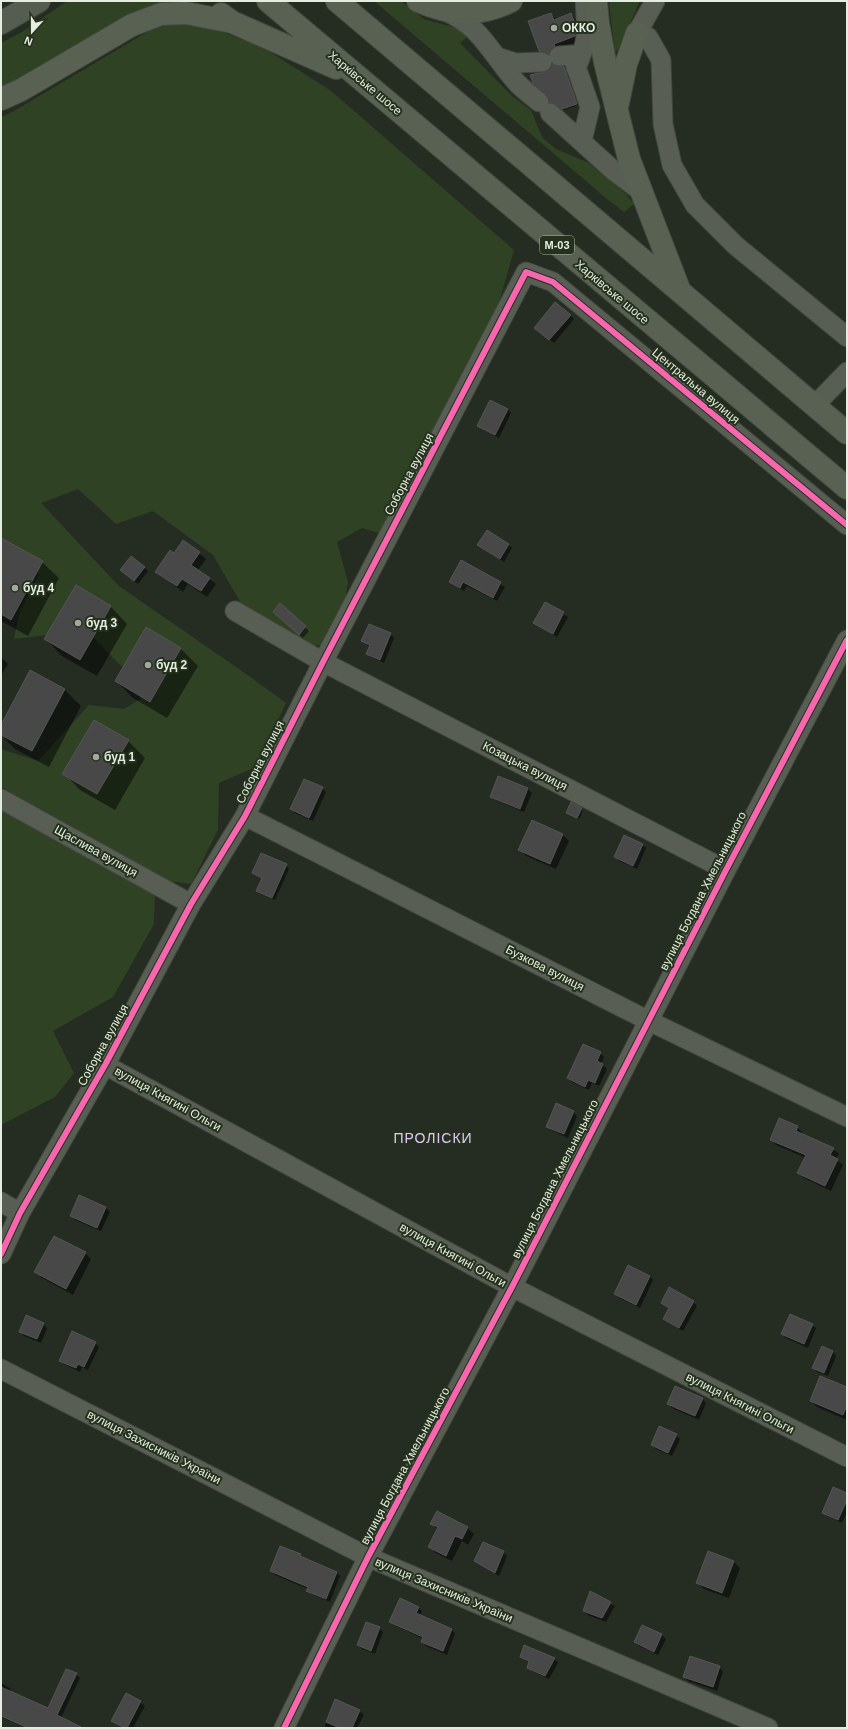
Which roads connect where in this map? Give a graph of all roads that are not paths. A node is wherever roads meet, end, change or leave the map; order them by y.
1 (39, 1) edge
2 (202, 1) edge
3 (268, 1) edge
4 (337, 1) edge
5 (418, 1) edge
6 (511, 1) edge
7 (584, 1) edge
8 (596, 1) edge
9 (654, 1) edge
10 (440, 9) junction
11 (232, 22) junction
12 (1, 23) edge
13 (637, 33) junction
14 (497, 58) junction
15 (576, 68) junction
16 (359, 78) junction
17 (1, 100) edge
18 (616, 112) junction
19 (582, 141) junction
20 (642, 192) junction
21 (526, 272) joint
22 (679, 290) junction
23 (847, 337) edge
24 (847, 372) edge
25 (814, 406) junction
26 (847, 433) edge
27 (847, 488) edge
28 (847, 525) edge
29 (235, 611) dead end
30 (847, 640) edge
31 (323, 662) junction
32 (1, 799) edge
33 (245, 816) junction
34 (726, 870) junction
35 (191, 904) junction
36 (649, 1021) junction
37 (106, 1065) junction
38 (847, 1118) edge
39 (1, 1202) edge
40 (20, 1213) junction
41 (1, 1254) edge
42 (512, 1287) junction
43 (1, 1369) edge
44 (847, 1457) edge
45 (368, 1557) junction
46 (284, 1728) edge
47 (768, 1728) edge

1 - 12 main road
2 - 11 highway
3 - 16 highway, Харківське шосе / М-03
4 - 22 highway
5 - 10 highway
6 - 10 highway
7 - 15 street
8 - 18 highway
9 - 13 street
10 - 14 street
11 - 16 highway
11 - 17 highway
13 - 18 highway
13 - 23 street
14 - 15 street
14 - 19 street
15 - 19 street
16 - 27 highway, Харківське шосе / М-03
18 - 20 highway
19 - 20 street
20 - 22 highway
21 - 28 street, Центральна вулиця
21 - 31 street, Соборна вулиця
22 - 25 highway
24 - 25 street
25 - 26 highway
29 - 31 street, Козацька вулиця
30 - 34 street, вулиця Богдана Хмельницького
31 - 33 street, Соборна вулиця
31 - 34 street, Козацька вулиця
32 - 35 street, Щаслива вулиця
33 - 35 street, Соборна вулиця
33 - 36 street, Бузкова вулиця
34 - 36 street, вулиця Богдана Хмельницького
35 - 37 street, Соборна вулиця
36 - 38 street, Бузкова вулиця
36 - 42 street, вулиця Богдана Хмельницького
37 - 40 street, Соборна вулиця
37 - 42 street, вулиця Княгині Ольги
39 - 40 street
40 - 41 street, Соборна вулиця
42 - 44 street, вулиця Княгині Ольги
42 - 45 street, вулиця Богдана Хмельницького
43 - 45 street, вулиця Захисників України
45 - 46 street, вулиця Богдана Хмельницького
45 - 47 street, вулиця Захисників України

